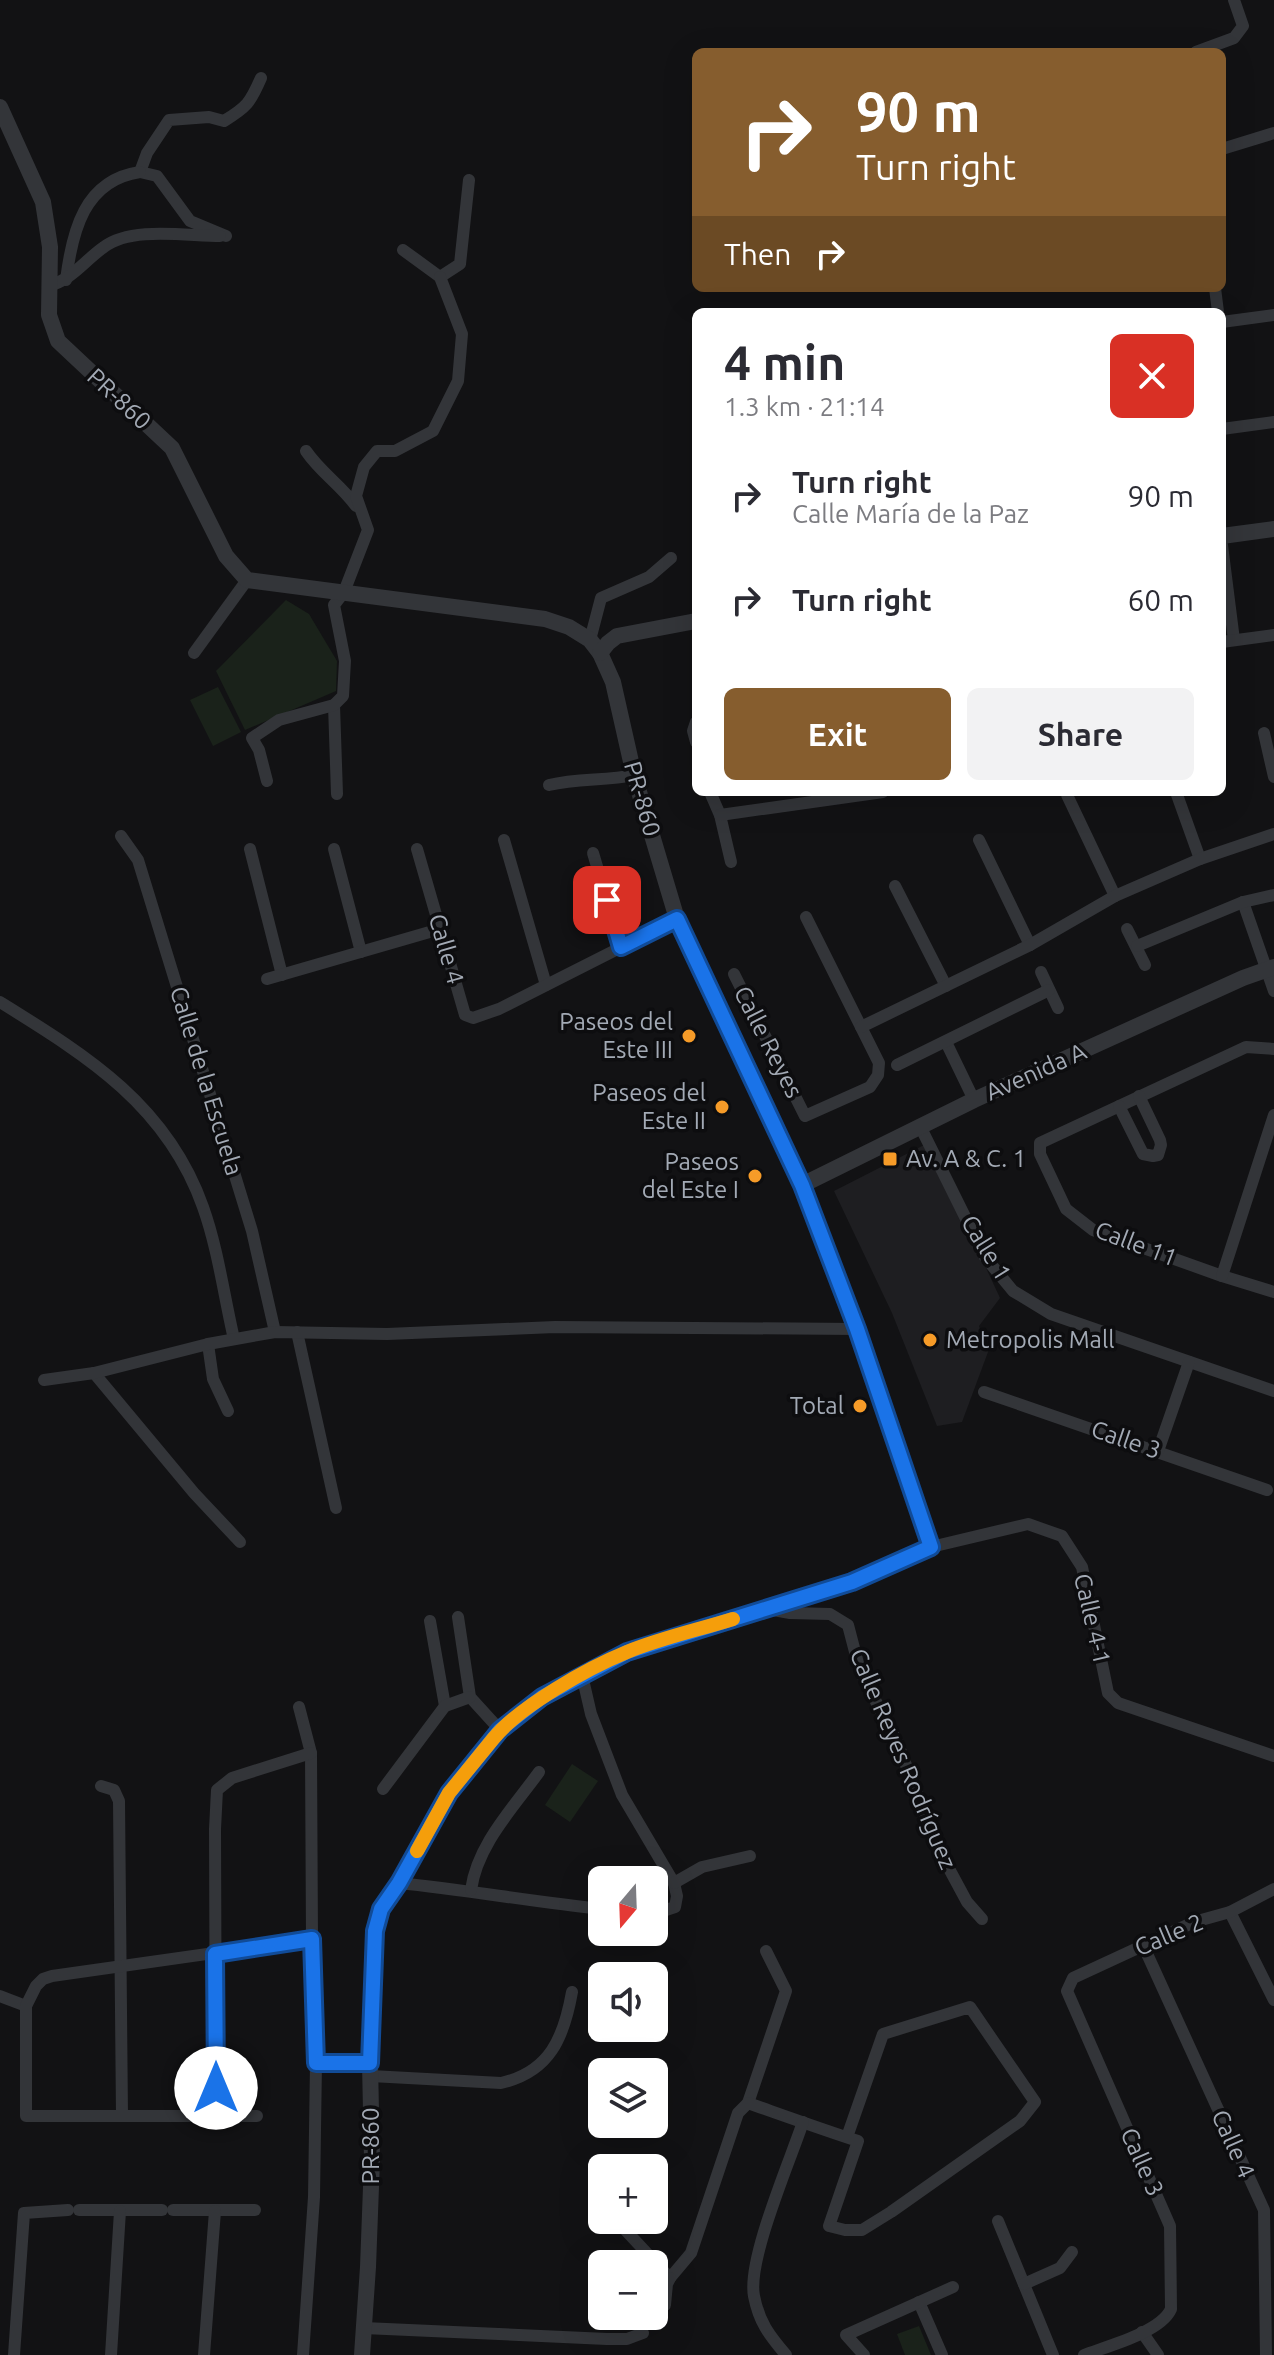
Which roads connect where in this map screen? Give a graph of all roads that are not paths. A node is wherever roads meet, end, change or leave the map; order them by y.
1 (1234, 0) edge
2 (1207, 48) edge
3 (261, 78) dead end
4 (0, 107) edge
5 (1274, 133) edge
6 (1226, 148) edge
7 (140, 172) junction
8 (469, 180) dead end
9 (403, 250) dead end
10 (440, 277) junction
11 (66, 280) junction
12 (48, 286) junction
13 (1274, 315) edge
14 (1226, 321) edge
15 (1274, 422) edge
16 (1226, 428) edge
17 (306, 451) dead end
18 (362, 515) junction
19 (1274, 529) edge
20 (1226, 535) edge
21 (671, 558) dead end
22 (247, 580) junction
23 (344, 592) junction
24 (1226, 609) edge
25 (692, 622) edge
26 (1274, 635) edge
27 (1228, 641) edge
28 (595, 647) junction
29 (194, 653) dead end
30 (334, 705) junction
31 (1264, 733) dead end
32 (634, 775) junction
33 (1274, 777) edge
34 (267, 781) dead end
35 (549, 785) dead end
36 (337, 794) dead end
37 (712, 796) edge
38 (855, 796) edge
39 (1067, 796) edge
40 (1177, 796) edge
41 (720, 815) junction
42 (1274, 834) edge
43 (121, 836) dead end
44 (504, 840) dead end
45 (979, 840) dead end
46 (250, 849) dead end
47 (334, 849) dead end
48 (417, 849) dead end
49 (593, 853) dead end
50 (1200, 859) junction
51 (731, 862) dead end
52 (895, 886) dead end
53 (1274, 895) edge
54 (1115, 896) junction
55 (1243, 902) junction
56 (806, 917) dead end
57 (677, 919) junction
58 (440, 929) junction
59 (1127, 929) dead end
60 (1030, 945) junction
61 (1137, 946) junction
62 (621, 947) junction
63 (361, 952) junction
64 (1145, 965) dead end
65 (1270, 968) edge
66 (1041, 972) dead end
67 (734, 974) dead end
68 (282, 975) junction
69 (267, 979) dead end
70 (546, 985) junction
71 (946, 986) junction
72 (1049, 990) junction
73 (1274, 991) edge
74 (0, 1002) edge
75 (1058, 1008) dead end
76 (861, 1027) junction
77 (946, 1042) junction
78 (1274, 1049) edge
79 (897, 1065) dead end
80 (1139, 1096) junction
81 (974, 1100) junction
82 (1119, 1106) junction
83 (1274, 1115) edge
84 (920, 1126) junction
85 (802, 1185) junction
86 (1222, 1276) junction
87 (1274, 1292) edge
88 (857, 1329) junction
89 (275, 1332) junction
90 (297, 1332) junction
91 (234, 1339) junction
92 (208, 1344) junction
93 (1189, 1362) junction
94 (94, 1373) junction
95 (44, 1380) dead end
96 (1274, 1391) edge
97 (984, 1392) dead end
98 (228, 1411) dead end
99 (1158, 1451) junction
100 (1267, 1490) dead end
101 (336, 1508) dead end
102 (240, 1542) dead end
103 (931, 1547) junction
104 (768, 1609) junction
105 (458, 1617) dead end
106 (430, 1621) dead end
107 (582, 1675) junction
108 (470, 1697) junction
109 (445, 1706) junction
110 (299, 1707) dead end
111 (500, 1730) junction
112 (311, 1753) junction
113 (1274, 1756) edge
114 (539, 1772) dead end
115 (101, 1786) dead end
116 (383, 1789) dead end
117 (750, 1856) dead end
118 (399, 1883) junction
119 (674, 1883) junction
120 (1274, 1889) edge
121 (471, 1890) junction
122 (588, 1908) edge
123 (668, 1909) edge
124 (1230, 1912) junction
125 (982, 1919) dead end
126 (312, 1939) junction
127 (1143, 1945) junction
128 (766, 1951) dead end
129 (215, 1954) junction
130 (120, 1967) junction
131 (1270, 1980) edge
132 (1069, 1987) joint
133 (572, 1992) dead end
134 (0, 1996) edge
135 (1274, 2000) edge
136 (26, 2006) junction
137 (316, 2063) junction
138 (371, 2069) junction
139 (748, 2103) junction
140 (216, 2115) junction
141 (122, 2116) junction
142 (257, 2116) dead end
143 (803, 2122) junction
144 (847, 2137) junction
145 (255, 2210) dead end
146 (120, 2211) junction
147 (215, 2211) junction
148 (998, 2221) dead end
149 (629, 2234) edge
150 (1072, 2252) dead end
151 (670, 2278) junction
152 (668, 2282) edge
153 (1024, 2284) junction
154 (953, 2287) dead end
155 (919, 2302) junction
156 (364, 2328) junction
157 (1142, 2332) junction
158 (643, 2333) dead end
159 (14, 2355) edge
160 (111, 2355) edge
161 (204, 2355) edge
162 (303, 2355) edge
163 (362, 2355) edge
164 (786, 2355) edge
165 (864, 2355) edge
166 (942, 2355) edge
167 (1053, 2355) edge
168 (1084, 2355) edge
169 (1158, 2355) edge
170 (1266, 2355) edge

1 - 2 street
3 - 7 street
4 - 12 street, PR-860 / PR-860
5 - 6 street
7 - 11 street
7 - 11 street
8 - 10 street
9 - 10 street
10 - 18 street
11 - 12 street
12 - 22 street, PR-860 / PR-860
13 - 14 street
15 - 16 street
17 - 18 street
18 - 23 street
19 - 20 street
21 - 28 street
22 - 23 street
22 - 29 street
23 - 28 street
23 - 30 street
24 - 27 street
25 - 28 street
26 - 27 street
28 - 32 street, PR-860 / PR-860
30 - 34 street
30 - 36 street
31 - 33 street
32 - 35 street
32 - 57 street, PR-860 / PR-860
37 - 41 street
38 - 41 street
39 - 54 street
40 - 50 street
41 - 51 street
42 - 50 street
43 - 89 street, Calle de la Escuela
44 - 70 street
45 - 60 street
46 - 68 street
47 - 63 street
48 - 58 street, Calle 4
49 - 62 street
50 - 54 street
52 - 71 street
53 - 55 street
54 - 60 street
55 - 61 street
55 - 65 street
56 - 76 street
57 - 62 street
57 - 85 street, PR-860 / PR-860
58 - 63 street
58 - 70 street, Calle 4
59 - 61 street
60 - 71 street
61 - 64 street
62 - 70 street
63 - 68 street
65 - 73 street
65 - 81 street, Avenida A
66 - 72 street
67 - 76 street, Calle Reyes
68 - 69 street
71 - 76 street
72 - 75 street
72 - 77 street
74 - 91 street
77 - 79 street
77 - 81 street
78 - 80 street
80 - 82 street
80 - 82 street
81 - 84 street, Avenida A
82 - 86 street, Calle 11
83 - 86 street
84 - 85 street, Avenida A
84 - 93 street, Calle 1
85 - 88 street, PR-860 / PR-860
86 - 87 street, Calle 11
88 - 90 street
88 - 103 street, PR-860 / PR-860
89 - 90 street
89 - 91 street
90 - 101 street
91 - 92 street
92 - 94 street
92 - 98 street
93 - 96 street, Calle 1
93 - 99 street
94 - 95 street
94 - 102 street
97 - 99 street, Calle 3
99 - 100 street, Calle 3
103 - 104 street, PR-860 / PR-860
103 - 113 street, Calle 4-1
104 - 107 street, PR-860 / PR-860
104 - 125 street, Calle Reyes Rodríguez
105 - 108 street
106 - 109 street
107 - 111 street, PR-860 / PR-860
107 - 119 street
108 - 109 street
108 - 111 street
109 - 116 street
110 - 112 street
111 - 118 street, PR-860 / PR-860
112 - 126 street
112 - 129 street
114 - 121 street
115 - 130 street
117 - 119 street
118 - 121 street
118 - 138 street, PR-860 / PR-860
119 - 123 street
120 - 124 street, Calle 2
121 - 122 street
124 - 127 street, Calle 2
124 - 131 street
126 - 129 street
126 - 137 street
127 - 132 street, Calle 2
127 - 170 street, Calle 4
128 - 139 street
129 - 130 street
129 - 140 street
130 - 136 street
130 - 141 street
131 - 135 street
132 - 157 street, Calle 3
133 - 138 street
134 - 136 street
136 - 141 street
137 - 138 street
137 - 162 street
138 - 156 street, PR-860 / PR-860
139 - 143 street
139 - 151 street
140 - 141 street
140 - 142 street
143 - 144 street
143 - 164 street
144 - 144 street
145 - 147 street
146 - 147 street
146 - 159 street
146 - 160 street
147 - 161 street
148 - 153 street
149 - 151 street
150 - 153 street
151 - 152 street
153 - 167 street
154 - 155 street
155 - 165 street
155 - 166 street
156 - 158 street
156 - 163 street, PR-860 / PR-860
157 - 168 street
157 - 169 street

